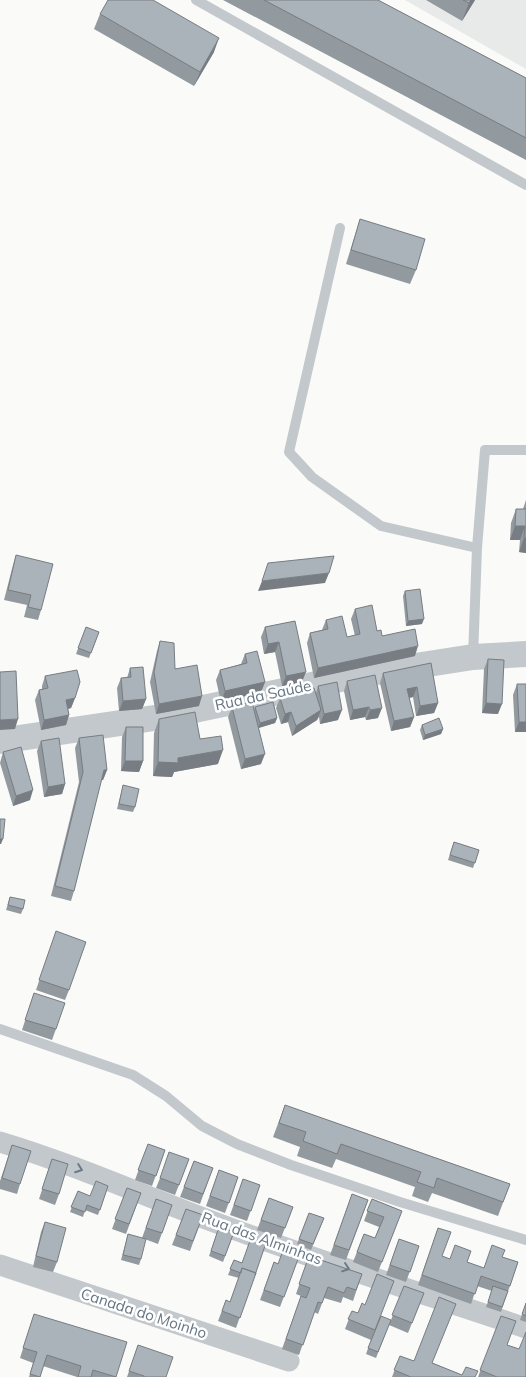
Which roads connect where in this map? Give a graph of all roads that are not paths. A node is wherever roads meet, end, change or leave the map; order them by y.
1 (196, 0) edge
2 (526, 185) edge
3 (340, 228) dead end
4 (526, 450) edge
5 (477, 548) junction
6 (526, 654) edge
7 (472, 657) junction
8 (0, 741) edge
9 (0, 1029) edge
10 (0, 1142) edge
11 (526, 1240) edge
12 (0, 1265) edge
13 (526, 1328) edge
14 (289, 1361) dead end

1 - 2 lane
3 - 5 lane
4 - 5 lane
5 - 7 lane
6 - 7 street, Rua da Saúde
7 - 8 street, Rua da Saúde
9 - 11 lane
10 -> 13 street, Rua das Alminhas
12 - 14 street, Canada do Moinho

